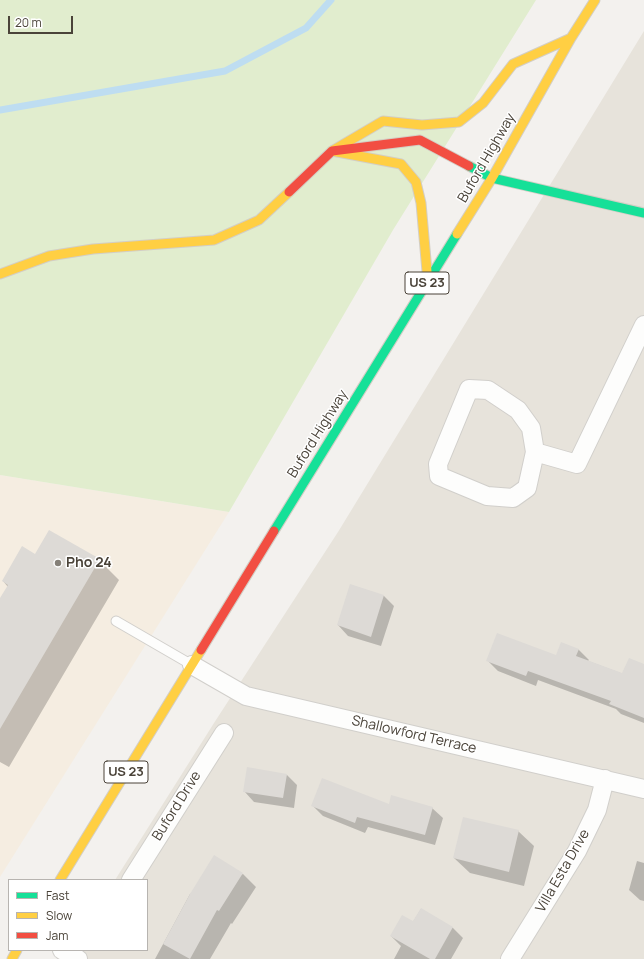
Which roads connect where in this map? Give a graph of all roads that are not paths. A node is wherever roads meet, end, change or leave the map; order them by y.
1 (595, 0) edge
2 (571, 38) junction
3 (332, 151) junction
4 (492, 178) junction
5 (644, 213) edge
6 (0, 274) edge
7 (428, 283) junction
8 (644, 324) edge
9 (535, 452) junction
10 (116, 621) dead end
11 (192, 664) junction
12 (224, 733) dead end
13 (605, 779) junction
14 (644, 789) edge
15 (61, 879) edge
16 (132, 879) edge
17 (64, 951) edge
18 (78, 959) edge
19 (510, 959) edge

1 - 2 main road, Buford Highway / US 23
2 - 3 main road
2 - 4 main road, Buford Highway / US 23
3 - 4 main road
3 - 6 main road
3 - 7 main road
4 - 5 main road
4 - 7 main road, Buford Highway / US 23
7 - 11 main road, Buford Highway / US 23
8 - 9 street
9 - 9 street
10 - 11 lane
11 - 13 street, Shallowford Terrace
11 - 15 main road, Buford Highway / US 23
12 - 16 street, Buford Drive
13 - 14 street, Shallowford Terrace
13 - 19 street, Villa Esta Drive
17 - 18 street

